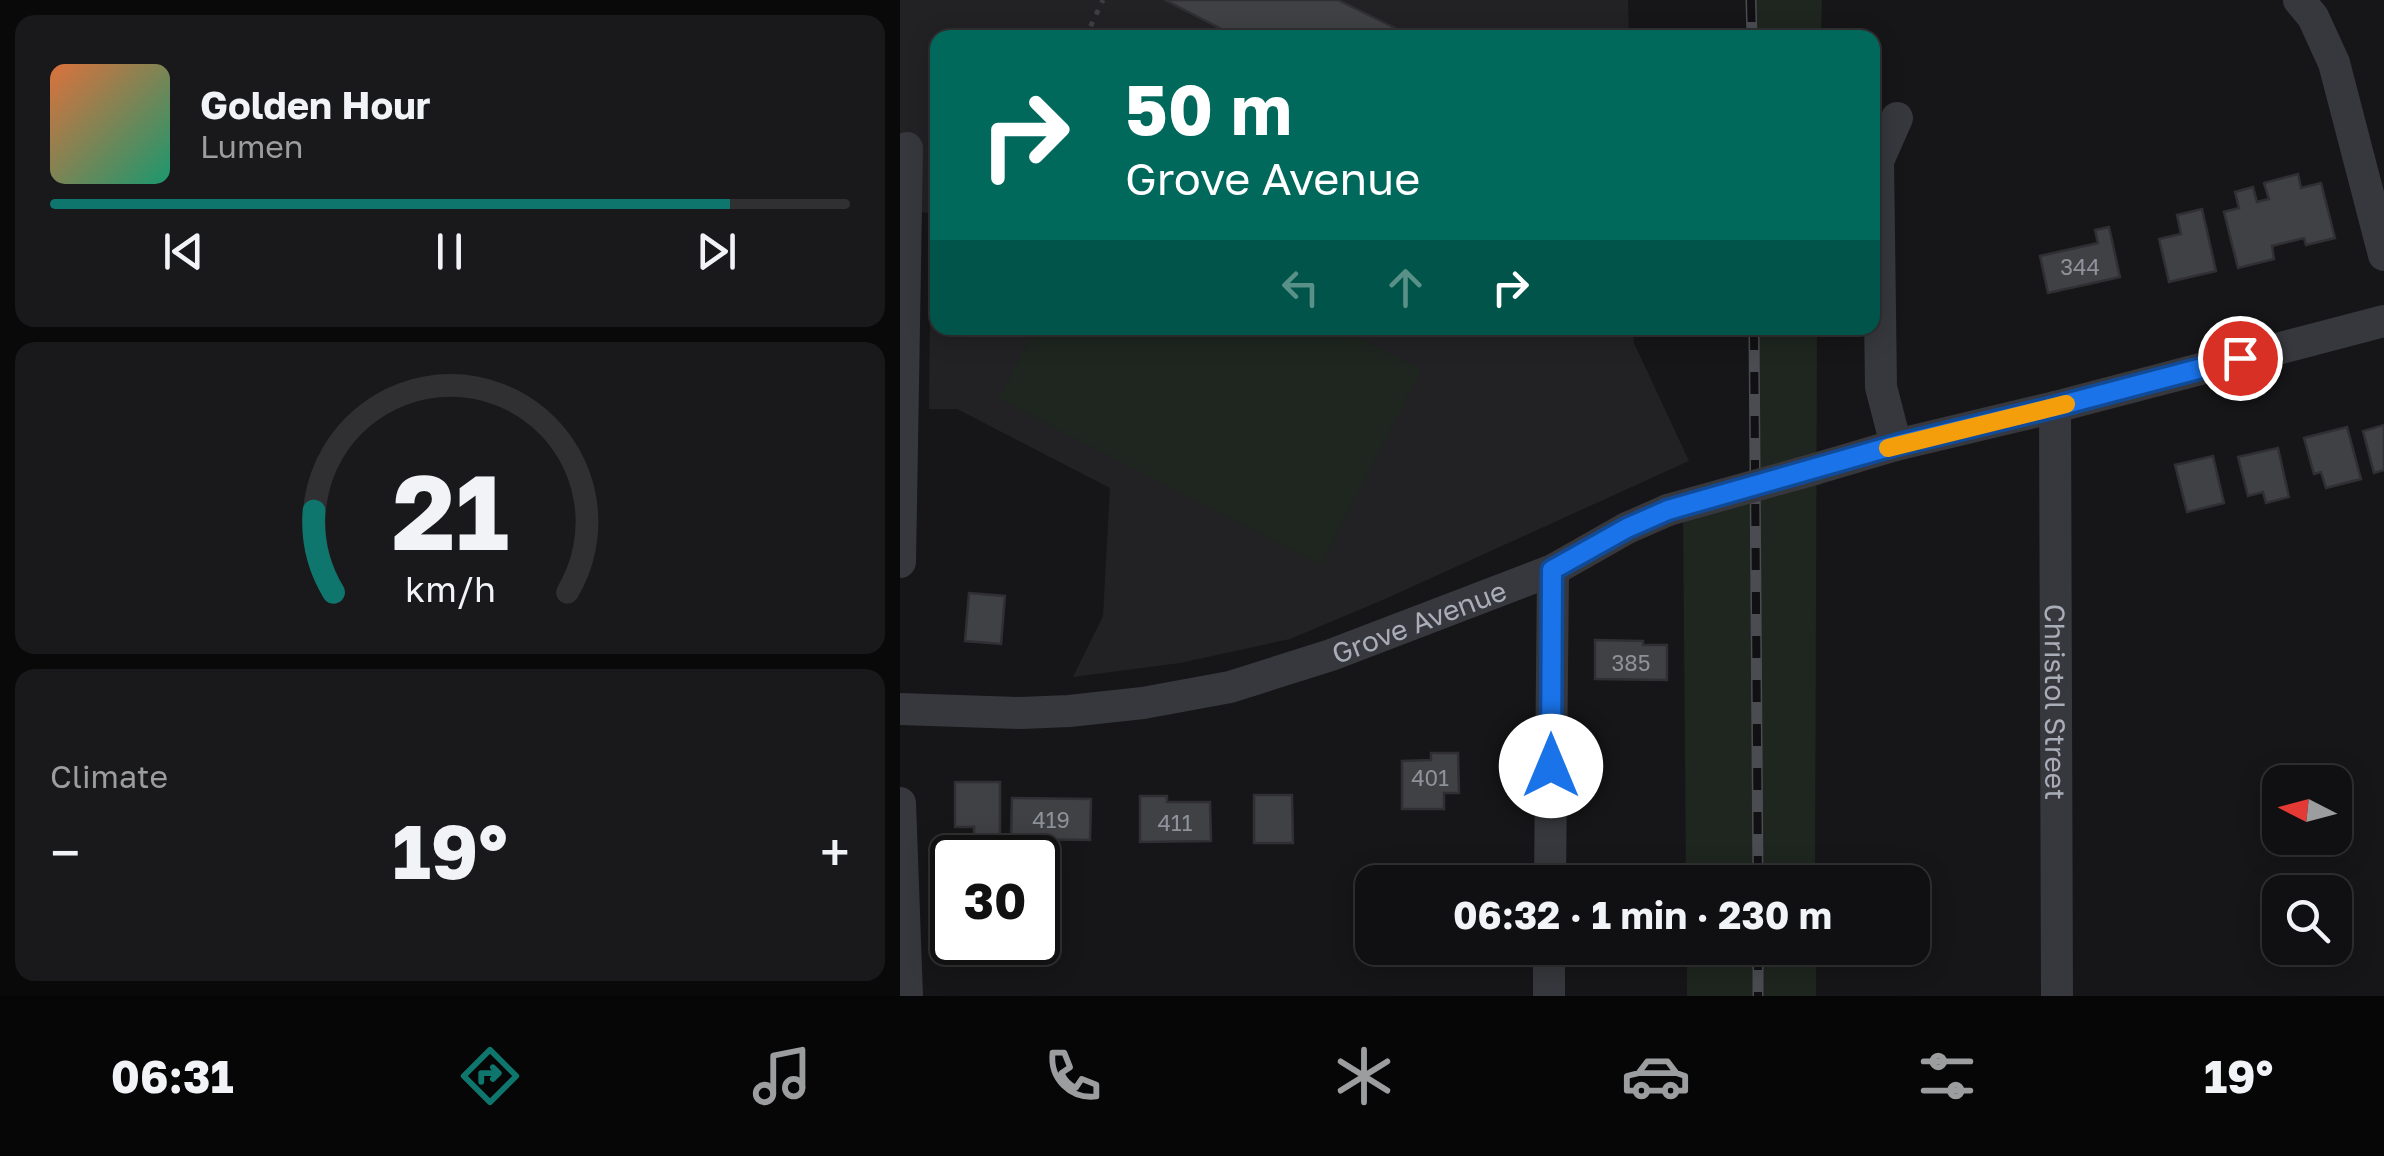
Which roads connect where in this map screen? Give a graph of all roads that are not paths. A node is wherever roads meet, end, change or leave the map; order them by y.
1 (2299, 0) edge
2 (1897, 118) dead end
3 (907, 148) dead end
4 (1880, 156) edge
5 (2384, 255) edge
6 (1880, 312) edge
7 (2384, 321) edge
8 (902, 375) edge
9 (2054, 407) junction
10 (1896, 445) junction
11 (900, 562) edge
12 (1552, 570) junction
13 (900, 708) edge
14 (900, 803) edge
15 (1550, 865) edge
16 (1549, 965) edge
17 (907, 996) edge
18 (1549, 996) edge
19 (2056, 996) edge

1 - 5 street
2 - 4 street
3 - 8 street
6 - 10 street
7 - 9 street, Grove Avenue
8 - 11 street
9 - 10 street, Grove Avenue
9 - 19 street, Christol Street
10 - 12 street, Grove Avenue, bridge
12 - 13 street, Grove Avenue
12 - 15 street
14 - 17 street
16 - 18 street

